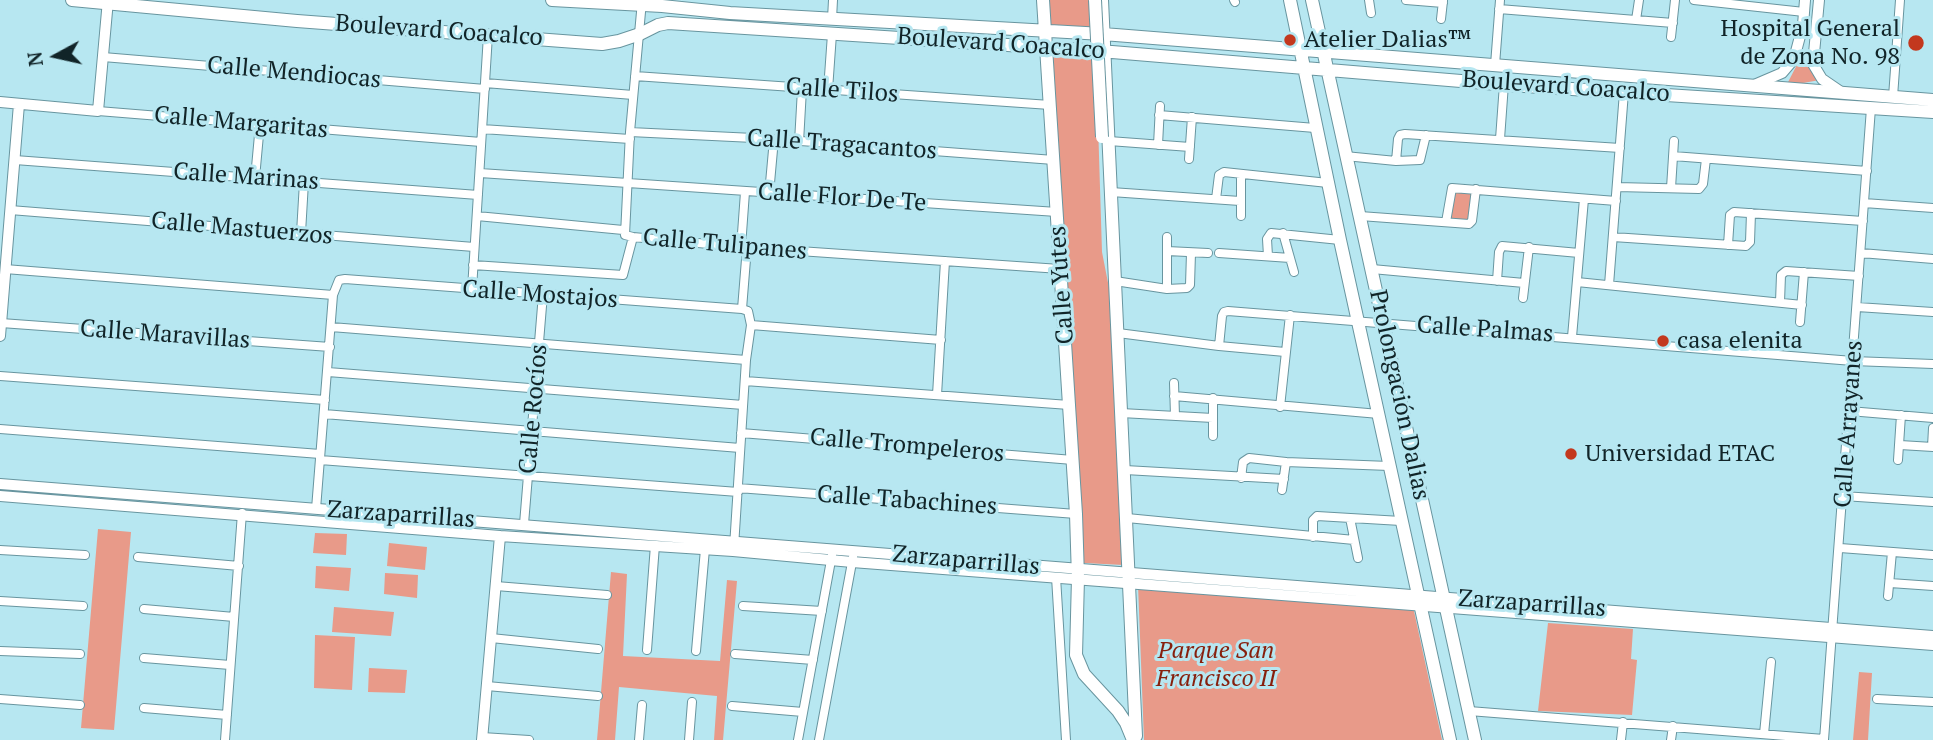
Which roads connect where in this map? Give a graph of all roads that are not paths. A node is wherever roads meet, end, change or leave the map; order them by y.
1 (72, 0) edge
2 (552, 0) edge
3 (833, 0) edge
4 (1042, 0) edge
5 (1095, 0) edge
6 (1101, 0) edge
7 (1290, 0) edge
8 (1312, 0) edge
9 (1369, 0) edge
10 (1406, 0) edge
11 (1639, 0) edge
12 (1675, 0) edge
13 (1694, 0) edge
14 (1805, 0) edge
15 (1819, 0) edge
16 (1899, 0) edge
17 (108, 1) edge
18 (1421, 1) edge
19 (1443, 2) edge
20 (642, 3) edge
21 (1499, 4) edge
22 (1804, 12) junction
23 (1371, 13) dead end
24 (832, 19) junction
25 (1441, 19) dead end
26 (1636, 20) junction
27 (1673, 23) junction
28 (1043, 32) junction
29 (640, 34) junction
30 (832, 34) junction
31 (1103, 34) junction
32 (488, 35) junction
33 (1671, 37) dead end
34 (1045, 47) junction
35 (1301, 50) junction
36 (1322, 50) junction
37 (1104, 51) junction
38 (103, 57) junction
39 (1495, 65) junction
40 (1303, 68) junction
41 (1326, 69) junction
42 (635, 76) junction
43 (1504, 84) junction
44 (485, 86) junction
45 (1754, 86) junction
46 (802, 89) junction
47 (828, 90) junction
48 (1624, 92) junction
49 (1843, 94) junction
50 (634, 95) junction
51 (1893, 97) junction
52 (1933, 101) edge
53 (0, 102) edge
54 (19, 104) junction
55 (1050, 105) junction
56 (1871, 108) junction
57 (98, 111) junction
58 (1916, 111) junction
59 (1933, 112) edge
60 (1192, 117) junction
61 (260, 124) junction
62 (1315, 128) junction
63 (482, 129) junction
64 (1426, 135) junction
65 (630, 136) junction
66 (775, 139) junction
67 (1105, 139) junction
68 (1500, 139) junction
69 (1674, 141) dead end
70 (481, 142) junction
71 (799, 142) junction
72 (1158, 145) junction
73 (1190, 147) junction
74 (1620, 148) junction
75 (1345, 156) junction
76 (1673, 156) junction
77 (1189, 159) dead end
78 (1706, 159) junction
79 (15, 160) junction
80 (1054, 160) junction
81 (1396, 161) junction
82 (1867, 171) junction
83 (480, 173) junction
84 (1241, 175) junction
85 (255, 178) junction
86 (304, 182) junction
87 (1328, 183) junction
88 (628, 184) junction
89 (1617, 187) junction
90 (1671, 188) junction
91 (1476, 189) junction
92 (745, 192) junction
93 (1111, 192) junction
94 (769, 194) junction
95 (478, 195) junction
96 (1216, 199) junction
97 (1584, 199) junction
98 (1240, 201) junction
99 (1616, 201) junction
100 (1864, 203) junction
101 (1933, 208) edge
102 (10, 210) junction
103 (1057, 212) junction
104 (1751, 213) junction
105 (477, 216) junction
106 (1241, 216) dead end
107 (1360, 216) junction
108 (1863, 221) junction
109 (1446, 222) junction
110 (623, 230) junction
111 (301, 233) junction
112 (1283, 233) junction
113 (633, 237) junction
114 (1167, 237) dead end
115 (1613, 237) junction
116 (1340, 240) junction
117 (1728, 245) junction
118 (474, 247) junction
119 (744, 247) junction
120 (1529, 247) junction
121 (1167, 251) junction
122 (1191, 253) junction
123 (1208, 253) dead end
124 (1580, 253) junction
125 (1861, 253) junction
126 (1219, 254) dead end
127 (1268, 256) junction
128 (1290, 258) junction
129 (1933, 259) edge
130 (945, 261) junction
131 (473, 265) junction
132 (5, 269) junction
133 (1060, 269) junction
134 (1372, 269) junction
135 (1294, 272) dead end
136 (1804, 272) junction
137 (1859, 276) junction
138 (1114, 278) junction
139 (1497, 281) junction
140 (1577, 282) junction
141 (1524, 283) junction
142 (1609, 285) junction
143 (472, 289) junction
144 (1167, 289) junction
145 (543, 294) junction
146 (333, 295) junction
147 (1523, 298) dead end
148 (1780, 302) junction
149 (1802, 305) junction
150 (1857, 307) junction
151 (742, 309) junction
152 (1933, 312) edge
153 (1290, 315) junction
154 (1359, 321) junction
155 (1384, 322) junction
156 (1800, 322) dead end
157 (1, 323) edge
158 (751, 325) junction
159 (331, 327) junction
160 (1118, 333) junction
161 (0, 336) edge
162 (1572, 337) junction
163 (941, 340) junction
164 (540, 343) junction
165 (1219, 346) junction
166 (330, 347) junction
167 (1285, 352) junction
168 (746, 360) junction
169 (1853, 360) junction
170 (1933, 364) edge
171 (328, 372) junction
172 (0, 376) edge
173 (746, 382) junction
174 (1174, 383) dead end
175 (536, 387) junction
176 (937, 395) junction
177 (1174, 396) junction
178 (1213, 398) junction
179 (325, 400) junction
180 (743, 405) junction
181 (1069, 405) junction
182 (1280, 407) junction
183 (1849, 411) junction
184 (1121, 413) junction
185 (324, 414) junction
186 (1378, 414) junction
187 (1901, 415) junction
188 (1175, 416) junction
189 (1213, 418) junction
190 (1933, 418) edge
191 (1933, 428) edge
192 (0, 429) edge
193 (532, 432) junction
194 (741, 433) junction
195 (1213, 436) dead end
196 (1900, 444) junction
197 (740, 447) junction
198 (1933, 447) edge
199 (320, 457) junction
200 (1073, 460) junction
201 (1898, 460) dead end
202 (1286, 462) junction
203 (1390, 466) junction
204 (1125, 470) junction
205 (529, 475) junction
206 (1241, 478) junction
207 (1284, 479) junction
208 (0, 484) edge
209 (738, 490) junction
210 (1282, 490) dead end
211 (0, 496) edge
212 (1843, 496) junction
213 (1933, 502) edge
214 (316, 509) junction
215 (242, 513) junction
216 (1076, 514) junction
217 (1127, 518) junction
218 (1350, 518) junction
219 (1401, 521) junction
220 (524, 524) junction
221 (500, 536) junction
222 (1313, 537) junction
223 (1354, 540) junction
224 (655, 545) junction
225 (734, 546) junction
226 (1840, 548) junction
227 (705, 549) junction
228 (0, 550) edge
229 (1892, 552) junction
230 (832, 554) junction
231 (85, 555) dead end
232 (1933, 555) edge
233 (138, 557) dead end
234 (853, 557) junction
235 (1358, 558) dead end
236 (239, 566) junction
237 (1078, 574) junction
238 (1056, 577) junction
239 (1130, 578) junction
240 (1890, 583) junction
241 (496, 586) junction
242 (1933, 586) edge
243 (607, 595) dead end
244 (1888, 596) dead end
245 (0, 601) edge
246 (1419, 601) junction
247 (1444, 602) junction
248 (83, 606) dead end
249 (743, 606) dead end
250 (144, 609) dead end
251 (822, 611) junction
252 (234, 617) junction
253 (1833, 632) junction
254 (1933, 636) edge
255 (491, 638) junction
256 (1933, 645) edge
257 (598, 649) dead end
258 (646, 650) dead end
259 (0, 651) edge
260 (696, 652) dead end
261 (80, 654) dead end
262 (735, 654) dead end
263 (144, 658) dead end
264 (813, 660) junction
265 (1771, 662) dead end
266 (230, 665) junction
267 (486, 686) junction
268 (598, 696) dead end
269 (0, 699) edge
270 (1877, 699) dead end
271 (692, 702) dead end
272 (1933, 702) edge
273 (80, 705) dead end
274 (642, 705) dead end
275 (732, 706) dead end
276 (144, 708) dead end
277 (1469, 711) junction
278 (803, 712) junction
279 (227, 715) junction
280 (1623, 722) junction
281 (1673, 726) junction
282 (1764, 734) junction
283 (482, 738) edge
284 (225, 740) edge
285 (529, 740) edge
286 (639, 740) edge
287 (689, 740) edge
288 (798, 740) edge
289 (819, 740) edge
290 (1066, 740) edge
291 (1134, 740) edge
292 (1450, 740) edge
293 (1475, 740) edge
294 (1621, 740) edge
295 (1671, 740) edge
296 (1824, 740) edge

1 - 17 main road, Boulevard Coacalco
2 - 20 main road, Boulevard Coacalco
3 - 24 street
4 - 28 main road, Calle Yutes
5 - 67 main road, Calle Yutes, bridge
6 - 31 main road, Calle Yutes
7 - 35 main road, Prolongación Dalias
8 - 36 main road, Prolongación Dalias
9 - 23 street
10 - 18 street
11 - 26 street
12 - 27 street
13 - 22 street
14 - 22 street
15 - 49 street
16 - 51 street
17 - 32 main road, Boulevard Coacalco
17 - 38 street
18 - 19 street
19 - 25 street
20 - 24 main road, Boulevard Coacalco
20 - 29 street, Calle Tulipanes
21 - 26 street
21 - 39 street
22 - 45 street
24 - 28 main road, Boulevard Coacalco
26 - 27 street
27 - 33 street
28 - 31 main road, Boulevard Coacalco
28 - 34 main road, Calle Yutes
29 - 30 main road, Boulevard Coacalco
29 - 32 main road, Boulevard Coacalco
29 - 42 street, Calle Tulipanes
30 - 34 main road, Boulevard Coacalco
30 - 47 street
31 - 35 main road, Boulevard Coacalco
31 - 37 main road, Calle Yutes
32 - 44 street
34 - 37 main road, Boulevard Coacalco
34 - 55 main road, Calle Yutes
35 - 36 main road, Boulevard Coacalco
35 - 40 main road, Prolongación Dalias
36 - 39 main road, Boulevard Coacalco
36 - 41 main road, Prolongación Dalias
37 - 40 main road, Boulevard Coacalco
37 - 67 main road, Calle Yutes
38 - 44 street, Calle Mendiocas
38 - 57 street
39 - 45 main road, Boulevard Coacalco
40 - 41 main road, Boulevard Coacalco
40 - 62 main road, Prolongación Dalias
41 - 43 main road, Boulevard Coacalco
41 - 75 main road, Prolongación Dalias
42 - 46 street, Calle Tilos
42 - 50 street, Calle Tulipanes
43 - 48 main road, Boulevard Coacalco
43 - 68 street
44 - 50 street, Calle Mendiocas
44 - 63 street
45 - 49 main road, Boulevard Coacalco
46 - 47 street, Calle Tilos
46 - 71 street
47 - 55 street, Calle Tilos
48 - 56 main road, Boulevard Coacalco
48 - 74 street
49 - 51 main road, Boulevard Coacalco
50 - 65 street, Calle Tulipanes
51 - 52 main road, Boulevard Coacalco
52 - 58 main road
53 - 54 street, Calle Margaritas
54 - 57 street, Calle Margaritas
54 - 79 street
55 - 80 main road, Calle Yutes
56 - 58 main road, Boulevard Coacalco
56 - 82 street, Calle Arrayanes
57 - 61 street, Calle Margaritas
58 - 59 main road, Boulevard Coacalco
60 - 62 street
60 - 72 street
60 - 73 street
61 - 70 street, Calle Margaritas
61 - 85 street
62 - 87 main road, Prolongación Dalias
63 - 65 street, Calle Tragacantos
63 - 70 street
64 - 68 street
64 - 81 street
64 - 81 street
65 - 66 street, Calle Tragacantos
65 - 88 street, Calle Tulipanes
66 - 71 street, Calle Tragacantos
66 - 94 street
67 - 72 street
67 - 93 main road, Calle Yutes
67 - 138 main road, Calle Yutes
68 - 74 street
69 - 76 street
70 - 83 street
71 - 80 street, Calle Tragacantos
72 - 73 street
73 - 77 street
74 - 89 street
75 - 81 street
75 - 107 main road, Prolongación Dalias
76 - 78 street
76 - 90 street
78 - 82 street
78 - 90 street
79 - 85 street, Calle Marinas
79 - 102 street
80 - 103 main road, Calle Yutes
82 - 100 street, Calle Arrayanes
83 - 88 street, Calle Flor De Te
83 - 95 street
84 - 87 street
84 - 96 street
84 - 98 street
85 - 86 street, Calle Marinas
86 - 95 street, Calle Marinas
86 - 111 street
87 - 116 main road, Prolongación Dalias
88 - 92 street, Calle Flor De Te
88 - 110 street, Calle Tulipanes
89 - 90 street
89 - 99 street
91 - 97 street
91 - 109 street
91 - 109 street
92 - 94 street, Calle Flor De Te
92 - 119 street
93 - 96 street
93 - 138 main road, Calle Yutes
94 - 103 street, Calle Flor De Te
95 - 105 street
96 - 98 street
97 - 99 street
97 - 124 street
98 - 106 street
99 - 115 street
100 - 101 street
100 - 108 street, Calle Arrayanes
102 - 111 street, Calle Mastuerzos
102 - 132 street
103 - 133 main road, Calle Yutes
104 - 108 street
104 - 117 street
104 - 117 street
105 - 110 street
105 - 118 street
107 - 109 street
107 - 134 main road, Prolongación Dalias
108 - 125 street, Calle Arrayanes
110 - 113 street, Calle Tulipanes
111 - 118 street, Calle Mastuerzos
112 - 116 street
112 - 127 street
112 - 128 street
113 - 119 street, Calle Tulipanes
113 - 131 street
114 - 121 street
115 - 117 street
115 - 142 street
116 - 154 main road, Prolongación Dalias
118 - 131 street
119 - 130 street, Calle Tulipanes
119 - 151 street
120 - 124 street
120 - 139 street
120 - 141 street
121 - 122 street
121 - 144 street
122 - 123 street
122 - 144 street
124 - 140 street
125 - 129 street
125 - 137 street, Calle Arrayanes
126 - 127 street
127 - 128 street
128 - 135 street
130 - 133 street, Calle Tulipanes
130 - 163 street
131 - 143 street
132 - 146 street
132 - 157 street
133 - 181 main road, Calle Yutes
134 - 139 street
134 - 155 main road, Prolongación Dalias
136 - 137 street
136 - 148 street
136 - 149 street
137 - 150 street, Calle Arrayanes
138 - 144 street
138 - 160 main road, Calle Yutes
139 - 141 street
140 - 142 street
140 - 162 street
141 - 147 street
142 - 148 street
143 - 145 street, Calle Mostajos
143 - 146 street, Calle Mostajos
145 - 151 street, Calle Mostajos
145 - 164 street, Calle Rocíos
146 - 159 street
148 - 149 street
149 - 156 street
150 - 152 street
150 - 169 street, Calle Arrayanes
151 - 158 street
153 - 154 street, Calle Palmas
153 - 165 street, Calle Palmas
153 - 167 street
154 - 155 street, Calle Palmas
154 - 186 main road, Prolongación Dalias
155 - 162 street, Calle Palmas
155 - 247 main road, Prolongación Dalias
157 - 161 street
157 - 166 street, Calle Maravillas
158 - 163 street
158 - 168 street
159 - 164 street
159 - 166 street
160 - 165 street
160 - 184 main road, Calle Yutes
162 - 169 street, Calle Palmas
163 - 176 street
164 - 168 street
164 - 175 street, Calle Rocíos
165 - 167 street
166 - 171 street
167 - 182 street
168 - 173 street
169 - 170 street, Calle Palmas
169 - 183 street, Calle Arrayanes
171 - 175 street
171 - 179 street
172 - 179 street
173 - 176 street
173 - 180 street
174 - 177 street
175 - 180 street
175 - 193 street, Calle Rocíos
176 - 181 street
177 - 178 street
177 - 188 street
178 - 182 street
178 - 189 street
179 - 185 street
180 - 194 street
181 - 200 main road, Calle Yutes
182 - 186 street
183 - 187 street
183 - 212 street, Calle Arrayanes
184 - 188 street
184 - 204 main road, Calle Yutes
185 - 193 street
185 - 199 street
186 - 203 main road, Prolongación Dalias
187 - 190 street
187 - 196 street
188 - 189 street
189 - 195 street
191 - 198 street
192 - 199 street, Calle Tabachines
193 - 197 street
193 - 205 street, Calle Rocíos
194 - 197 street
194 - 200 street, Calle Trompeleros
196 - 198 street
196 - 201 street
197 - 209 street
199 - 205 street, Calle Tabachines
199 - 214 street
200 - 216 main road, Calle Yutes
202 - 203 street
202 - 206 street
202 - 207 street
203 - 219 main road, Prolongación Dalias
204 - 206 street
204 - 217 main road, Calle Yutes
205 - 209 street, Calle Tabachines
205 - 220 street, Calle Rocíos
206 - 207 street
207 - 210 street
208 - 214 street, Zarzaparrillas
209 - 216 street, Calle Tabachines
209 - 225 street
211 - 215 street, Zarzaparrillas
212 - 213 street
212 - 226 street, Calle Arrayanes
214 - 220 street, Zarzaparrillas
215 - 221 street, Zarzaparrillas
215 - 236 street
216 - 237 main road, Calle Yutes
217 - 222 street
217 - 239 main road, Calle Yutes
218 - 219 street
218 - 222 street
218 - 223 street
219 - 246 main road, Prolongación Dalias
220 - 225 street, Zarzaparrillas
221 - 224 street, Zarzaparrillas
221 - 241 street
222 - 223 street
223 - 235 street
224 - 227 street, Zarzaparrillas
224 - 258 street
225 - 227 street, Zarzaparrillas
225 - 230 street, Zarzaparrillas
226 - 229 street
226 - 253 street, Calle Arrayanes
227 - 260 street
228 - 231 street
229 - 232 street
229 - 240 street
230 - 234 street, Zarzaparrillas
230 - 251 street
233 - 236 street
234 - 237 street, Zarzaparrillas
234 - 238 street, Zarzaparrillas
234 - 289 street
236 - 252 street
237 - 238 street, Zarzaparrillas
237 - 239 street, Zarzaparrillas
237 - 291 main road, Calle Yutes
238 - 290 street
239 - 246 street, Zarzaparrillas
239 - 291 main road, Calle Yutes
240 - 242 street
240 - 244 street
241 - 243 street
241 - 255 street
245 - 248 street
246 - 247 street, Zarzaparrillas
246 - 292 main road, Prolongación Dalias
247 - 253 street, Zarzaparrillas
247 - 277 main road, Prolongación Dalias
249 - 251 street
250 - 252 street
251 - 264 street
252 - 266 street
253 - 254 street, Zarzaparrillas
253 - 256 street, Zarzaparrillas
253 - 296 street, Calle Arrayanes
255 - 257 street
255 - 267 street
259 - 261 street
262 - 264 street
263 - 266 street
264 - 278 street
265 - 282 street
266 - 279 street
267 - 268 street
267 - 283 street
269 - 273 street
270 - 272 street
271 - 287 street
274 - 286 street
275 - 278 street
276 - 279 street
277 - 280 street
277 - 293 main road, Prolongación Dalias
278 - 288 street
279 - 284 street
280 - 281 street
280 - 294 street
281 - 282 street
281 - 295 street
282 - 296 street
283 - 285 street

